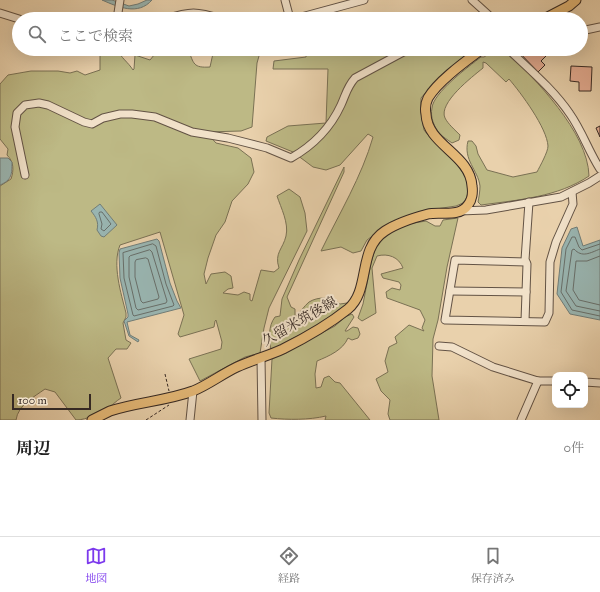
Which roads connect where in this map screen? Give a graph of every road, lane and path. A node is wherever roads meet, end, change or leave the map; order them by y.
1 (120, 0) edge
2 (285, 0) edge
3 (364, 0) edge
4 (472, 0) edge
5 (576, 0) edge
6 (118, 12) edge
7 (288, 12) edge
8 (320, 12) edge
9 (485, 12) edge
10 (557, 12) edge
11 (0, 13) edge
12 (12, 17) edge
13 (600, 28) edge
14 (588, 29) edge
15 (396, 56) edge
16 (473, 56) edge
17 (515, 56) edge
18 (600, 169) edge
19 (25, 174) dead end
20 (600, 176) edge
21 (572, 192) junction
22 (529, 202) junction
23 (460, 211) junction
24 (526, 262) junction
25 (450, 291) junction
26 (526, 292) junction
27 (525, 321) junction
28 (439, 346) dead end
29 (261, 358) junction
30 (166, 374) dead end
31 (538, 381) junction
32 (552, 381) edge
33 (588, 382) edge
34 (600, 383) edge
35 (193, 391) junction
36 (173, 396) junction
37 (92, 420) edge
38 (146, 420) edge
39 (190, 420) edge
40 (262, 420) edge
41 (521, 420) edge

1 - 6 street
2 - 7 street
3 - 8 street
4 - 9 street
5 - 10 main road
11 - 12 street
13 - 14 street
15 - 19 street
16 - 23 main road
17 - 18 street
20 - 21 street
21 - 22 street
21 - 27 street
22 - 23 street
22 - 24 street
23 - 29 main road, 久留米筑後線
24 - 25 street
24 - 26 street
25 - 26 street
25 - 27 street
26 - 27 street
28 - 31 street
29 - 35 main road, 久留米筑後線
29 - 40 street
30 - 36 path
31 - 32 street
31 - 41 street
33 - 34 street
35 - 36 main road, 久留米筑後線
35 - 39 street
36 - 37 main road, 久留米筑後線
36 - 38 path

